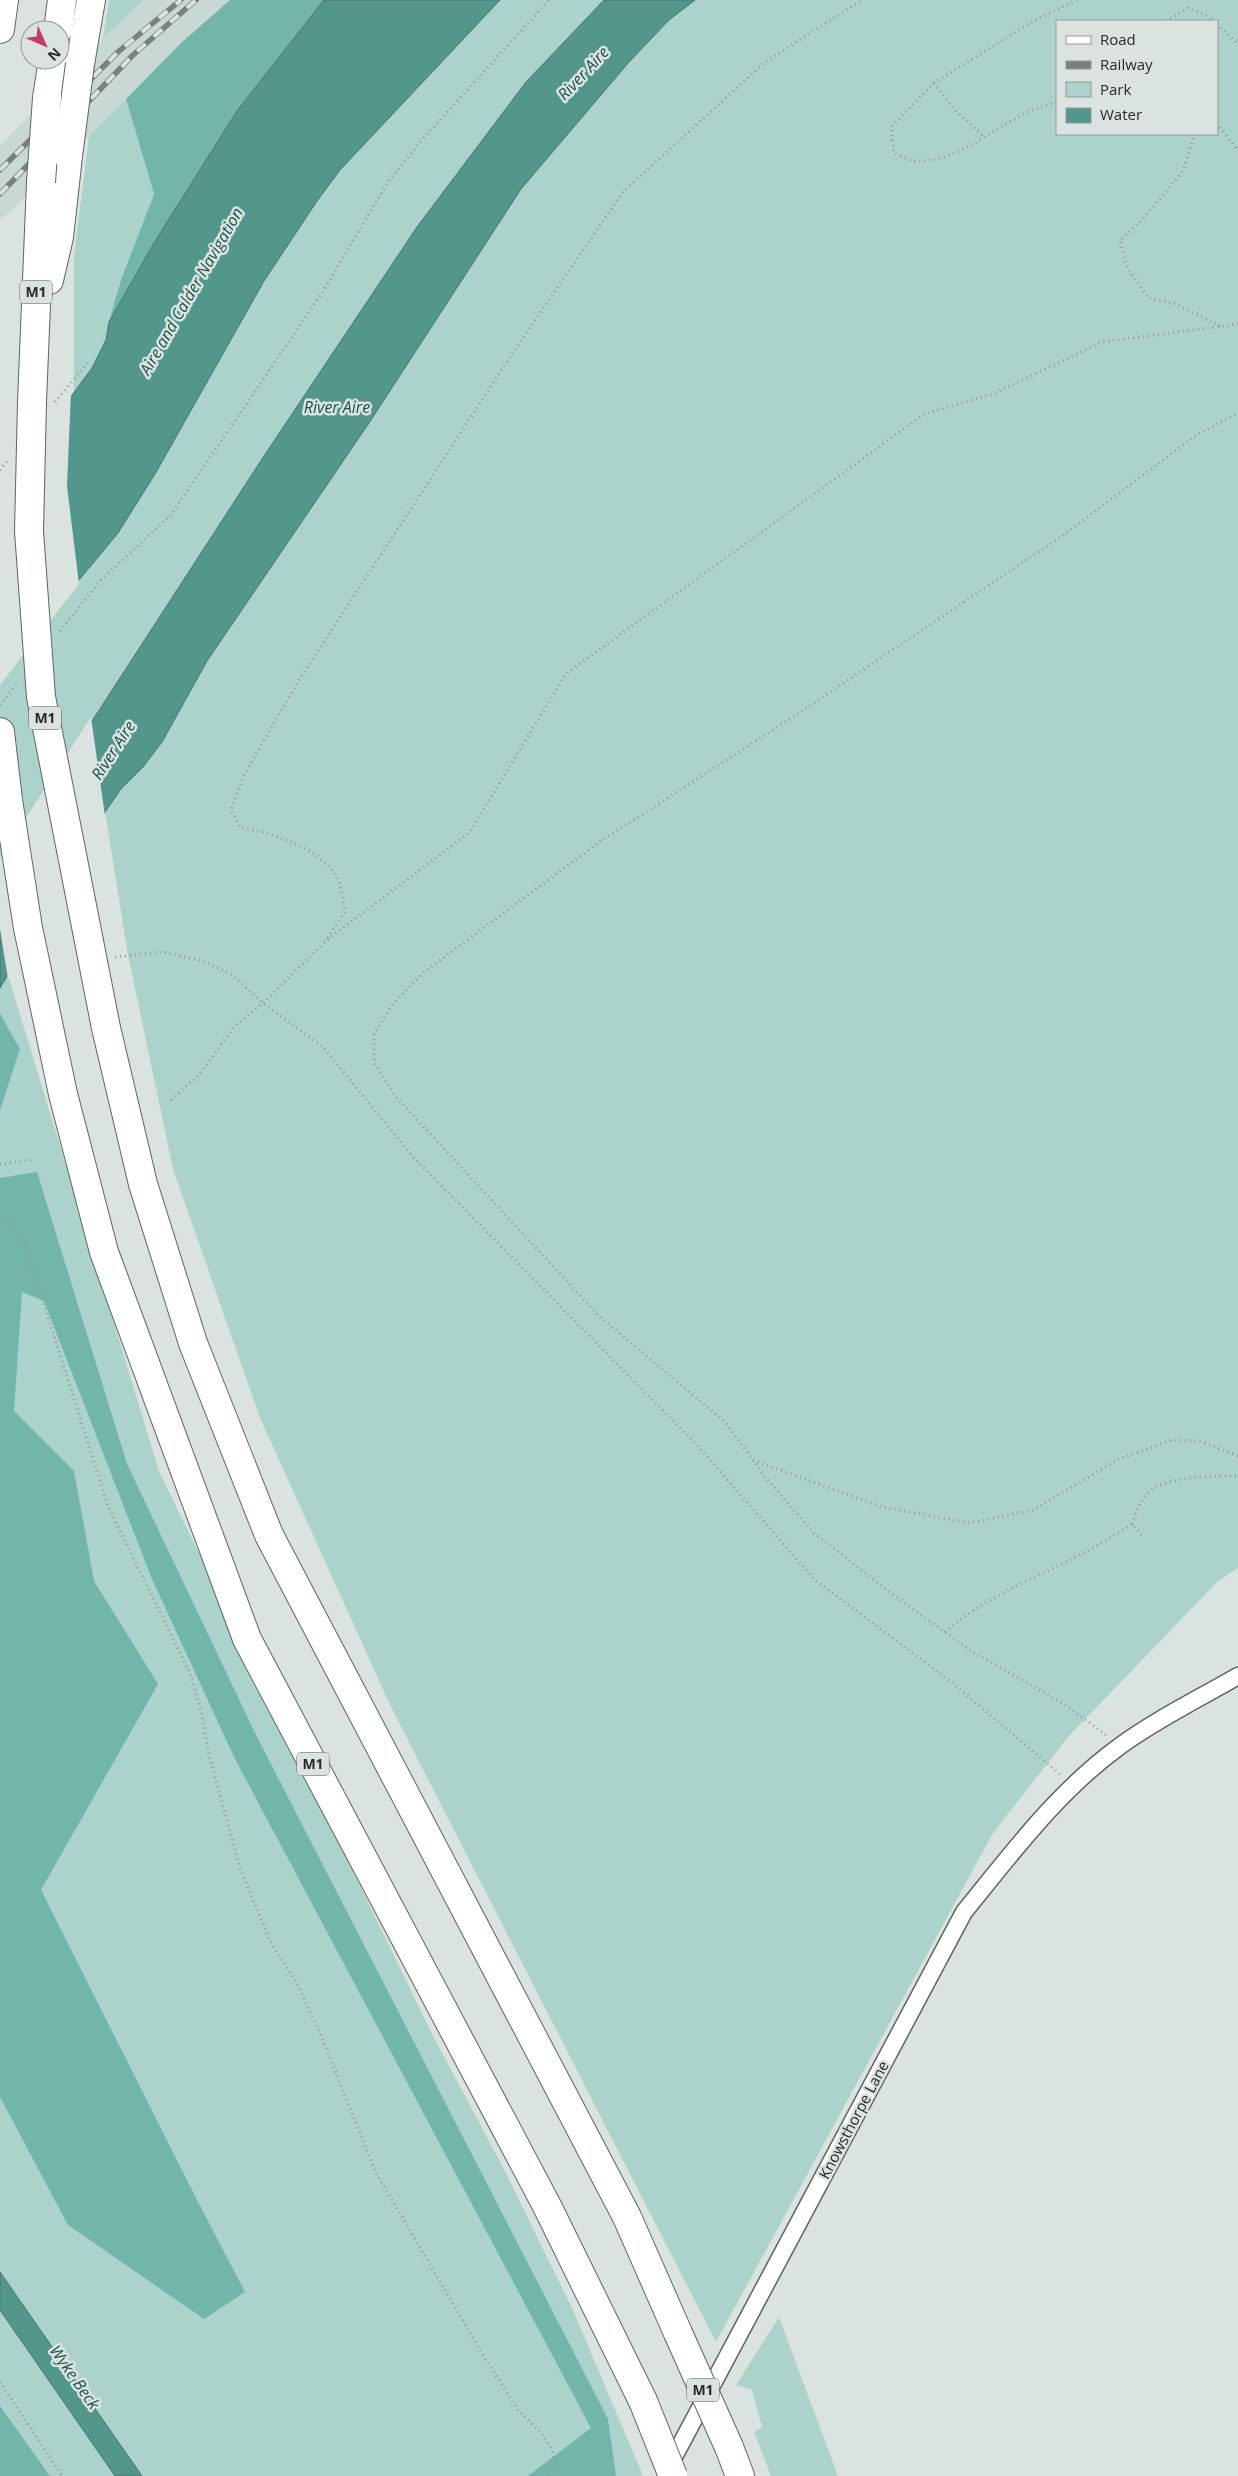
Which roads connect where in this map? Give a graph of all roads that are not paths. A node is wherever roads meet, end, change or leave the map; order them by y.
1 (4, 0) edge
2 (62, 0) edge
3 (91, 0) edge
4 (59, 20) edge
5 (0, 30) edge
6 (51, 70) edge
7 (33, 351) junction
8 (0, 732) edge
9 (1238, 1676) edge
10 (664, 2476) edge
11 (672, 2476) edge
12 (740, 2476) edge

1 - 5 highway
2 - 4 highway
3 - 7 highway, bridge
6 - 7 highway, M1, bridge
7 - 12 highway, M1, bridge
8 - 11 highway, M1, bridge
9 - 10 street, Knowsthorpe Lane

